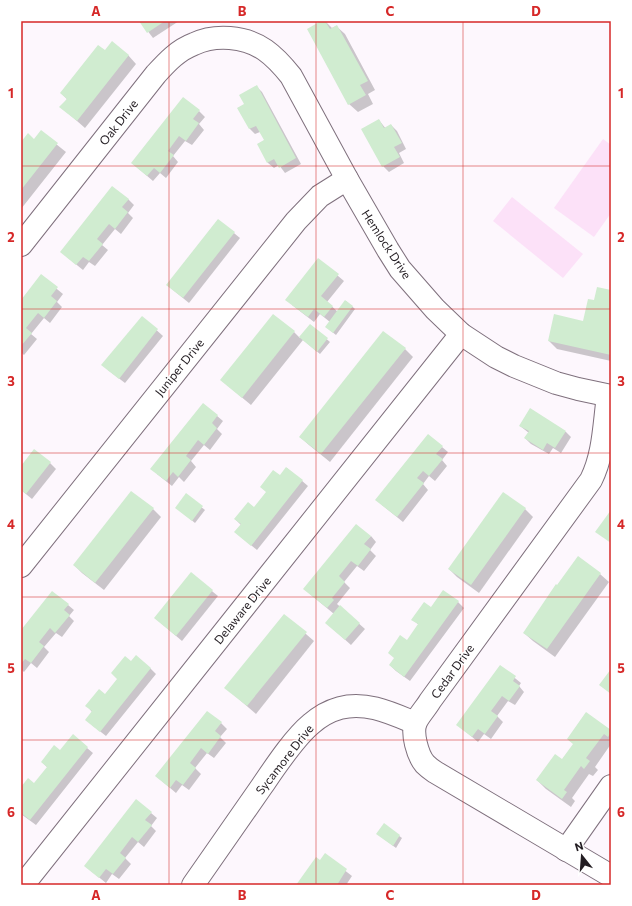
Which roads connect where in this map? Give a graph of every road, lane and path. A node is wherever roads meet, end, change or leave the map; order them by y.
1 (241, 40) joint
2 (347, 178) junction
3 (21, 245) edge
4 (461, 334) junction
5 (609, 396) edge
6 (21, 566) edge
7 (415, 723) junction
8 (611, 786) edge
9 (566, 850) junction
10 (611, 876) edge
11 (23, 885) edge
12 (193, 885) edge

1 - 2 street, Hemlock Drive
1 - 3 street, Oak Drive
2 - 4 street, Hemlock Drive
2 - 6 street, Juniper Drive
4 - 5 street, Hemlock Drive
4 - 11 street, Delaware Drive
5 - 7 street, Cedar Drive
7 - 9 street
7 - 12 street, Sycamore Drive
8 - 9 street
9 - 10 street

